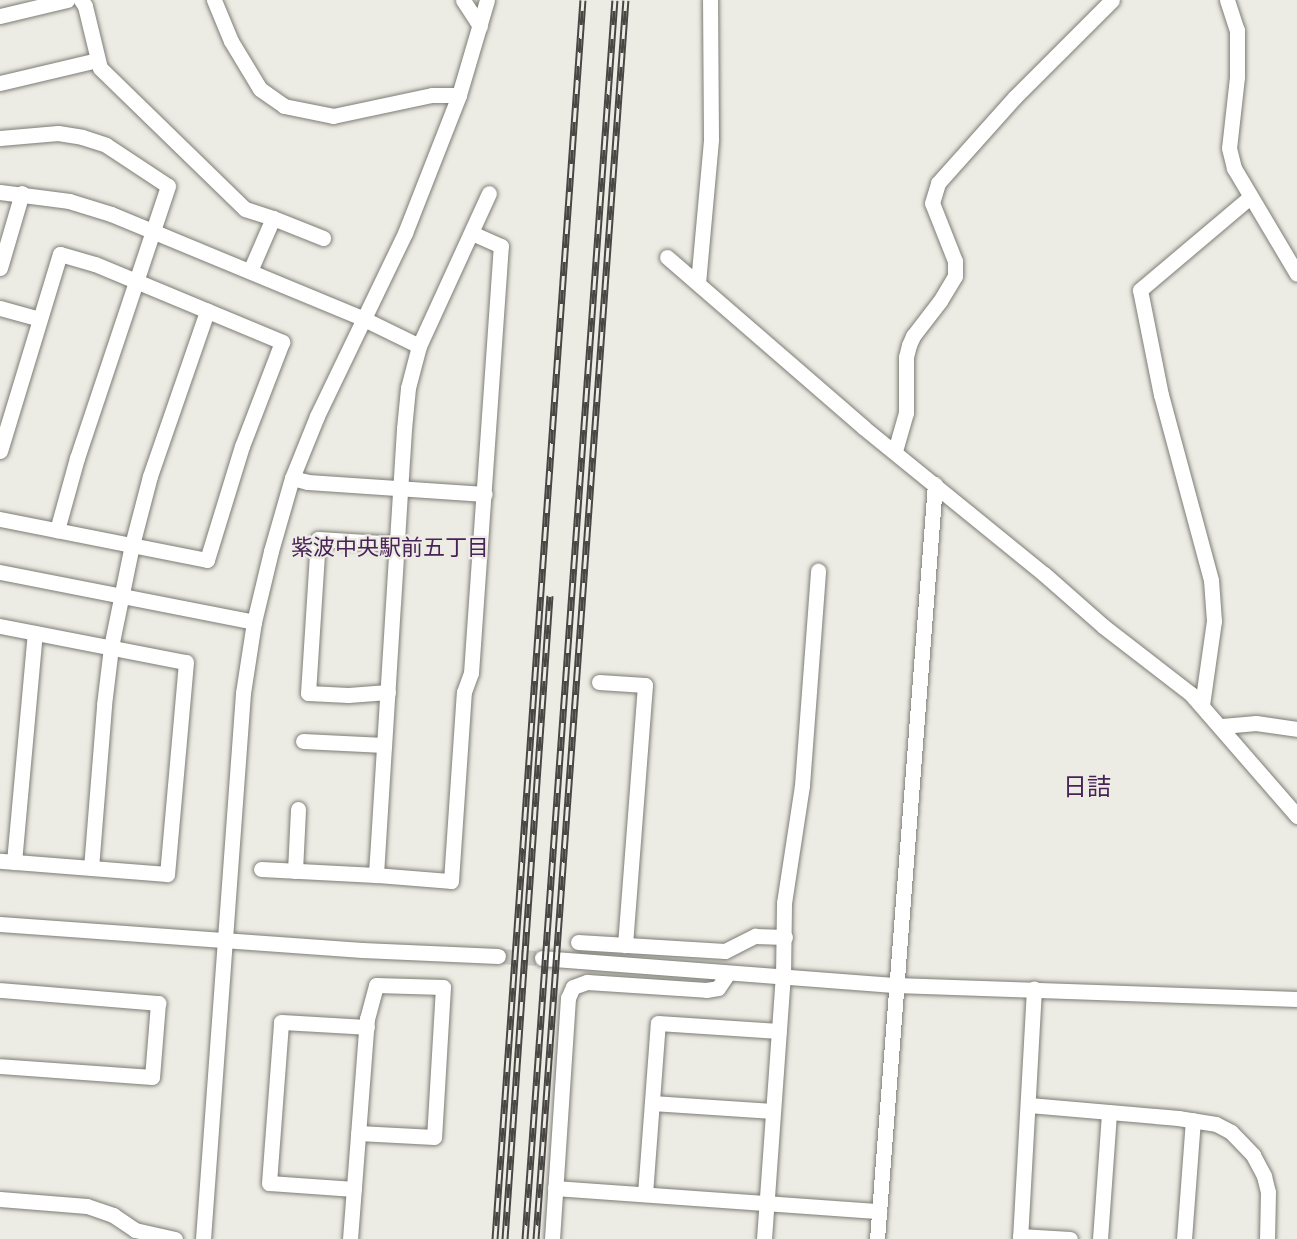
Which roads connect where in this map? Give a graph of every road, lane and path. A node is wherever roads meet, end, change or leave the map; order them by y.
1 (66, 0) edge
2 (81, 0) edge
3 (214, 0) edge
4 (463, 0) edge
5 (487, 0) edge
6 (710, 0) edge
7 (1112, 0) edge
8 (1227, 0) edge
9 (1, 13) edge
10 (480, 26) junction
11 (97, 60) junction
12 (0, 83) edge
13 (459, 95) junction
14 (0, 138) edge
15 (0, 192) edge
16 (22, 193) junction
17 (489, 193) dead end
18 (1249, 198) junction
19 (273, 218) junction
20 (153, 230) junction
21 (472, 233) junction
22 (323, 238) dead end
23 (667, 257) dead end
24 (0, 268) edge
25 (250, 271) junction
26 (1297, 274) edge
27 (135, 281) junction
28 (698, 283) junction
29 (0, 308) edge
30 (207, 311) junction
31 (40, 319) junction
32 (364, 319) junction
33 (419, 346) junction
34 (0, 451) edge
35 (895, 451) junction
36 (292, 478) junction
37 (935, 484) junction
38 (402, 488) junction
39 (484, 494) junction
40 (0, 519) edge
41 (57, 530) junction
42 (398, 544) junction
43 (132, 545) junction
44 (818, 571) dead end
45 (0, 572) edge
46 (122, 596) junction
47 (254, 622) junction
48 (0, 626) edge
49 (35, 633) junction
50 (111, 647) junction
51 (599, 682) dead end
52 (388, 692) junction
53 (1202, 705) junction
54 (1221, 726) junction
55 (1297, 729) edge
56 (303, 741) dead end
57 (384, 746) junction
58 (298, 809) dead end
59 (1297, 816) edge
60 (7, 862) edge
61 (91, 868) junction
62 (261, 869) dead end
63 (295, 871) junction
64 (376, 875) junction
65 (0, 924) edge
66 (784, 937) junction
67 (223, 941) junction
68 (578, 942) dead end
69 (625, 945) junction
70 (498, 956) tunnel mouth
71 (543, 958) tunnel mouth
72 (728, 973) junction
73 (783, 977) junction
74 (896, 984) junction
75 (1034, 988) junction
76 (0, 990) edge
77 (1297, 999) edge
78 (367, 1027) junction
79 (779, 1030) junction
80 (0, 1066) edge
81 (652, 1103) junction
82 (1029, 1106) junction
83 (773, 1111) junction
84 (1109, 1112) junction
85 (1193, 1120) junction
86 (358, 1132) junction
87 (555, 1188) junction
88 (354, 1189) junction
89 (645, 1194) junction
90 (0, 1199) edge
91 (767, 1203) junction
92 (879, 1211) junction
93 (1020, 1238) edge
94 (175, 1239) edge
95 (203, 1239) edge
96 (350, 1239) edge
97 (552, 1239) edge
98 (764, 1239) edge
99 (877, 1239) edge
100 (1070, 1239) edge
101 (1100, 1239) edge
102 (1184, 1239) edge
103 (1267, 1239) edge

1 - 9 street
2 - 11 street
3 - 13 street
4 - 10 street
5 - 10 street
6 - 28 street
7 - 35 street
8 - 18 street
10 - 13 street
11 - 12 street
11 - 19 street
13 - 32 street
14 - 20 street
15 - 16 street
16 - 20 street
16 - 24 street
17 - 21 street
18 - 26 street
18 - 53 street
19 - 22 street
19 - 25 street
20 - 25 street
20 - 27 street
21 - 33 street
21 - 39 street
23 - 28 street
25 - 32 street
27 - 30 street
27 - 31 street
27 - 41 street
28 - 35 street
29 - 31 street
30 - 43 street
30 - 43 street
31 - 34 street
32 - 33 street
32 - 36 street
33 - 38 street
35 - 37 street
36 - 38 street
36 - 47 street
37 - 53 street
37 - 74 street
38 - 39 street
38 - 42 street
39 - 64 street
40 - 41 street
41 - 43 street
42 - 52 street
42 - 52 street
43 - 46 street
44 - 66 street
45 - 46 street
46 - 47 street
46 - 50 street
47 - 67 street
48 - 49 street
49 - 50 street
49 - 60 street
50 - 61 street
50 - 61 street
51 - 69 street
52 - 57 street
53 - 54 street
54 - 55 street
54 - 59 street
56 - 57 street
57 - 64 street
58 - 63 street
60 - 61 street
62 - 63 street
63 - 64 street
65 - 67 street
66 - 69 street
66 - 73 street
67 - 70 street
67 - 95 street
68 - 69 street
71 - 72 street
72 - 73 street
72 - 87 street
73 - 74 street
73 - 79 street
74 - 75 street
74 - 92 street
75 - 77 street
75 - 82 street
76 - 80 street
78 - 86 street
78 - 86 street
78 - 88 street
79 - 81 street
79 - 83 street
81 - 83 street
81 - 89 street
82 - 84 street
82 - 93 street
83 - 91 street
84 - 85 street
84 - 101 street
85 - 102 street
85 - 103 street
86 - 88 street
87 - 89 street
87 - 97 street
88 - 96 street
89 - 91 street
90 - 94 street
91 - 92 street
91 - 98 street
92 - 99 street
93 - 100 street

